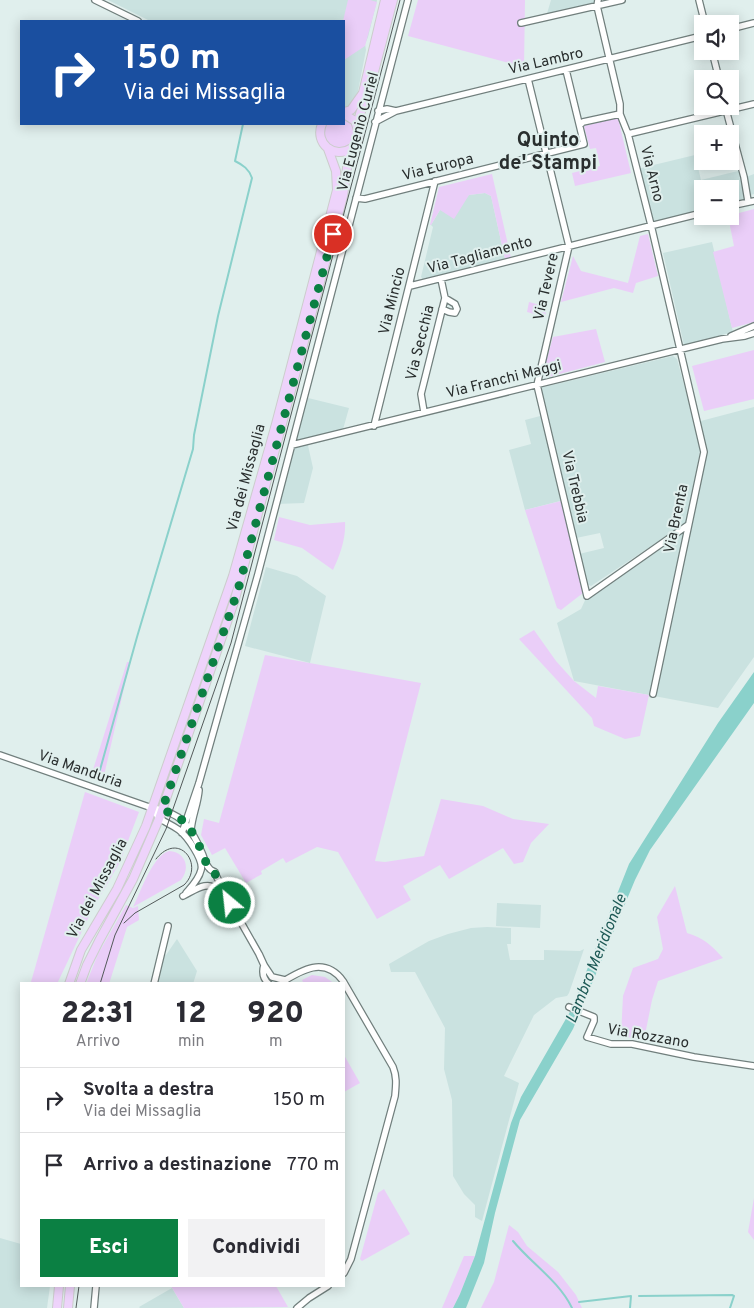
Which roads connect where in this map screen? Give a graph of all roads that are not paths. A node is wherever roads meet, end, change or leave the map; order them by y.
1 (95, 0) edge
2 (385, 0) edge
3 (393, 0) edge
4 (408, 0) edge
5 (622, 0) edge
6 (699, 0) edge
7 (597, 3) edge
8 (703, 15) edge
9 (136, 20) edge
10 (521, 23) dead end
11 (754, 23) edge
12 (739, 27) edge
13 (694, 38) edge
14 (610, 59) junction
15 (566, 70) junction
16 (528, 79) junction
17 (382, 100) junction
18 (754, 104) edge
19 (739, 107) edge
20 (396, 111) junction
21 (378, 112) junction
22 (345, 113) edge
23 (345, 114) edge
24 (620, 114) junction
25 (702, 115) edge
26 (728, 115) edge
27 (375, 122) junction
28 (322, 125) edge
29 (580, 125) junction
30 (358, 126) junction
31 (628, 134) junction
32 (352, 148) junction
33 (328, 149) junction
34 (548, 153) junction
35 (435, 181) junction
36 (356, 198) junction
37 (751, 201) edge
38 (694, 215) edge
39 (651, 225) junction
40 (569, 246) junction
41 (442, 279) junction
42 (410, 286) junction
43 (445, 298) junction
44 (442, 308) junction
45 (754, 326) edge
46 (754, 333) edge
47 (722, 339) junction
48 (679, 350) junction
49 (537, 385) junction
50 (424, 412) junction
51 (374, 426) junction
52 (292, 445) junction
53 (688, 525) junction
54 (653, 694) dead end
55 (0, 755) edge
56 (200, 783) junction
57 (152, 808) junction
58 (162, 810) junction
59 (159, 819) junction
60 (186, 822) junction
61 (190, 830) junction
62 (182, 833) junction
63 (209, 868) junction
64 (201, 870) junction
65 (199, 878) junction
66 (216, 878) junction
67 (207, 885) junction
68 (230, 903) junction
69 (168, 926) dead end
70 (264, 965) junction
71 (272, 977) junction
72 (285, 980) junction
73 (70, 982) edge
74 (81, 982) edge
75 (154, 982) edge
76 (266, 982) edge
77 (273, 982) edge
78 (282, 982) edge
79 (343, 982) edge
80 (345, 985) edge
81 (569, 1007) dead end
82 (754, 1066) edge
83 (345, 1271) edge
84 (59, 1287) edge
85 (70, 1287) edge
86 (96, 1287) edge
87 (326, 1287) edge
88 (56, 1308) edge
89 (68, 1308) edge
90 (94, 1308) edge
91 (297, 1308) edge

1 - 9 street
2 - 22 main road, Via Eugenio Curiel
3 - 30 main road, Via Eugenio Curiel
4 - 17 street, Via Eugenio Curiel
5 - 7 street
6 - 8 street
7 - 10 street
7 - 14 street, Via Arno
11 - 12 street
13 - 14 street, Via Lambro
14 - 15 street, Via Lambro
14 - 24 street, Via Arno
15 - 16 street, Via Lambro
15 - 29 street
16 - 20 street, Via Lambro
16 - 34 street, Via Tevere
17 - 20 street
17 - 21 street, Via Eugenio Curiel
18 - 19 street
20 - 21 street
20 - 27 street
21 - 27 street, Via Eugenio Curiel
23 - 30 main road
24 - 29 street
24 - 31 street, Via Arno
25 - 31 street
26 - 37 street
27 - 36 street, Via Eugenio Curiel
28 - 33 main road, Via dei Missaglia
29 - 34 street, Via Europa
30 - 32 main road, Via dei Missaglia
31 - 39 street, Via Arno
32 - 33 main road
32 - 58 main road, Via dei Missaglia
33 - 57 main road, Via dei Missaglia
34 - 35 street, Via Europa
34 - 40 street, Via Tevere
35 - 36 street, Via Europa
35 - 42 street, Via Mincio
36 - 52 street, Via Eugenio Curiel
38 - 39 street, Via Tagliamento
39 - 40 street, Via Tagliamento
39 - 48 street, Via Arno
40 - 41 street, Via Tagliamento
40 - 49 street, Via Tevere
41 - 42 street, Via Tagliamento
41 - 43 street, Via Secchia
42 - 51 street, Via Mincio
43 - 44 street, Via Secchia
43 - 44 street
44 - 50 street, Via Secchia
45 - 47 street, Via Franchi Maggi
46 - 47 street, Via Franchi Maggi
47 - 48 street, Via Franchi Maggi
48 - 49 street, Via Franchi Maggi
48 - 53 street, Via Brenta
49 - 50 street, Via Franchi Maggi
49 - 53 street, Via Trebbia
50 - 51 street, Via Franchi Maggi
51 - 52 street, Via Franchi Maggi
52 - 56 street, Via Eugenio Curiel
53 - 54 street, Via Brenta
55 - 57 street, Via Manduria
56 - 60 street
56 - 61 street
57 - 58 street
57 - 59 street
57 - 73 main road, Via dei Missaglia
58 - 59 main road, Via dei Missaglia
58 - 60 street
59 - 62 street
59 - 74 main road, Via dei Missaglia
60 - 61 street
60 - 62 street
61 - 62 street
61 - 63 street
62 - 64 street
63 - 64 street
63 - 66 street
64 - 65 street
65 - 67 street
65 - 67 street
66 - 67 street
66 - 68 street
67 - 68 street
68 - 70 street
69 - 75 street
70 - 71 street
70 - 76 street
71 - 72 street
71 - 77 street
72 - 78 street
72 - 79 street
80 - 83 street
81 - 82 street, Via Rozzano
84 - 88 main road
85 - 89 main road
86 - 90 street
87 - 91 street

